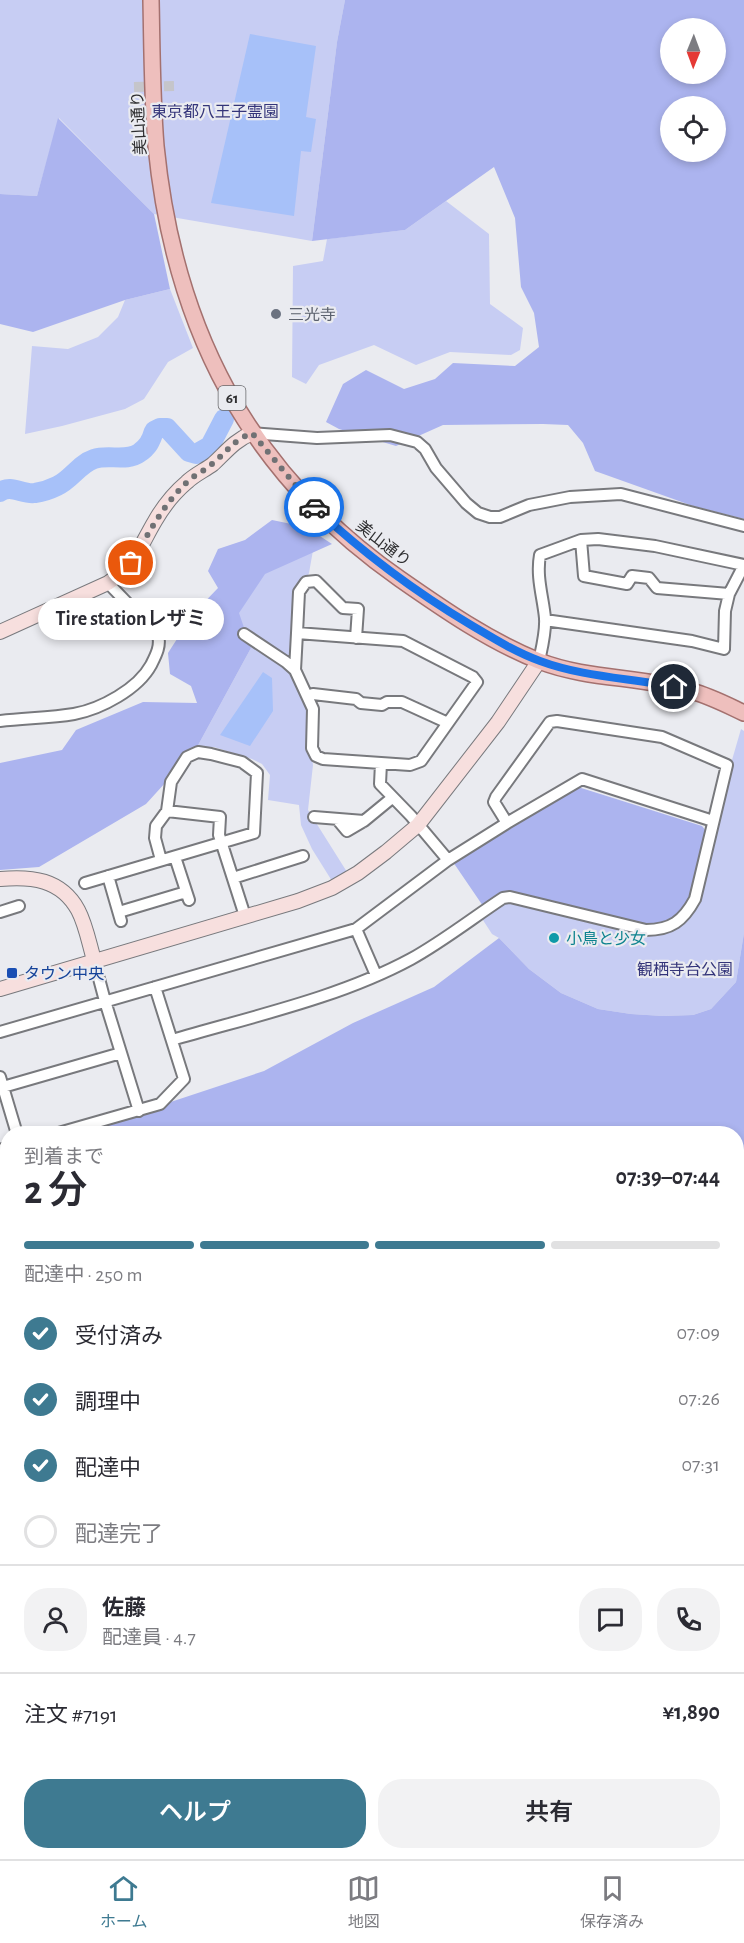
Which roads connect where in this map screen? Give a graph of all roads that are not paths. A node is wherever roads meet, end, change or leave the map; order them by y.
1 (150, 0) edge
2 (252, 433) junction
3 (744, 526) edge
4 (581, 540) junction
5 (744, 565) edge
6 (108, 583) junction
7 (729, 594) junction
8 (545, 620) junction
9 (0, 632) edge
10 (297, 633) junction
11 (244, 634) dead end
12 (357, 638) junction
13 (539, 661) junction
14 (295, 670) junction
15 (307, 696) junction
16 (744, 713) edge
17 (0, 721) edge
18 (448, 723) junction
19 (381, 763) junction
20 (392, 798) junction
21 (168, 811) junction
22 (314, 817) dead end
23 (713, 821) junction
24 (507, 823) junction
25 (418, 825) junction
26 (222, 842) junction
27 (303, 856) dead end
28 (176, 857) junction
29 (161, 860) junction
30 (448, 860) junction
31 (108, 876) junction
32 (233, 878) junction
33 (0, 879) edge
34 (85, 883) dead end
35 (19, 906) dead end
36 (0, 912) edge
37 (245, 916) junction
38 (356, 929) junction
39 (94, 960) junction
40 (376, 975) junction
41 (155, 987) junction
42 (0, 988) edge
43 (105, 1001) junction
44 (0, 1032) edge
45 (172, 1040) junction
46 (121, 1053) junction
47 (2, 1082) edge
48 (139, 1111) junction
49 (15, 1126) edge
50 (84, 1126) edge

1 - 2 main road, 美山通り / 61
2 - 3 street
2 - 6 street
2 - 13 main road, 美山通り / 61
4 - 5 street
4 - 7 street
4 - 8 street
5 - 7 street
6 - 9 street
6 - 17 street
7 - 8 street
8 - 13 street
10 - 12 street
10 - 12 street
10 - 14 street
11 - 14 street
12 - 18 street
13 - 16 main road, 美山通り / 61
13 - 25 street
14 - 15 street
15 - 18 street
15 - 19 street
18 - 19 street
19 - 20 street
20 - 22 street
20 - 25 street
21 - 26 street
21 - 26 street
21 - 29 street
23 - 24 street
23 - 24 street
23 - 40 street
24 - 30 street
25 - 30 street
25 - 37 street
26 - 28 street
26 - 32 street
27 - 32 street
28 - 29 street
28 - 31 street
29 - 31 street
30 - 38 street
31 - 34 street
32 - 37 street
33 - 39 street
35 - 36 street
37 - 39 street
38 - 40 street
38 - 41 street
39 - 42 street
39 - 43 street
40 - 45 street
41 - 43 street
41 - 45 street
43 - 44 street
43 - 46 street
45 - 48 street
46 - 47 street
46 - 48 street
47 - 49 street
48 - 50 street

